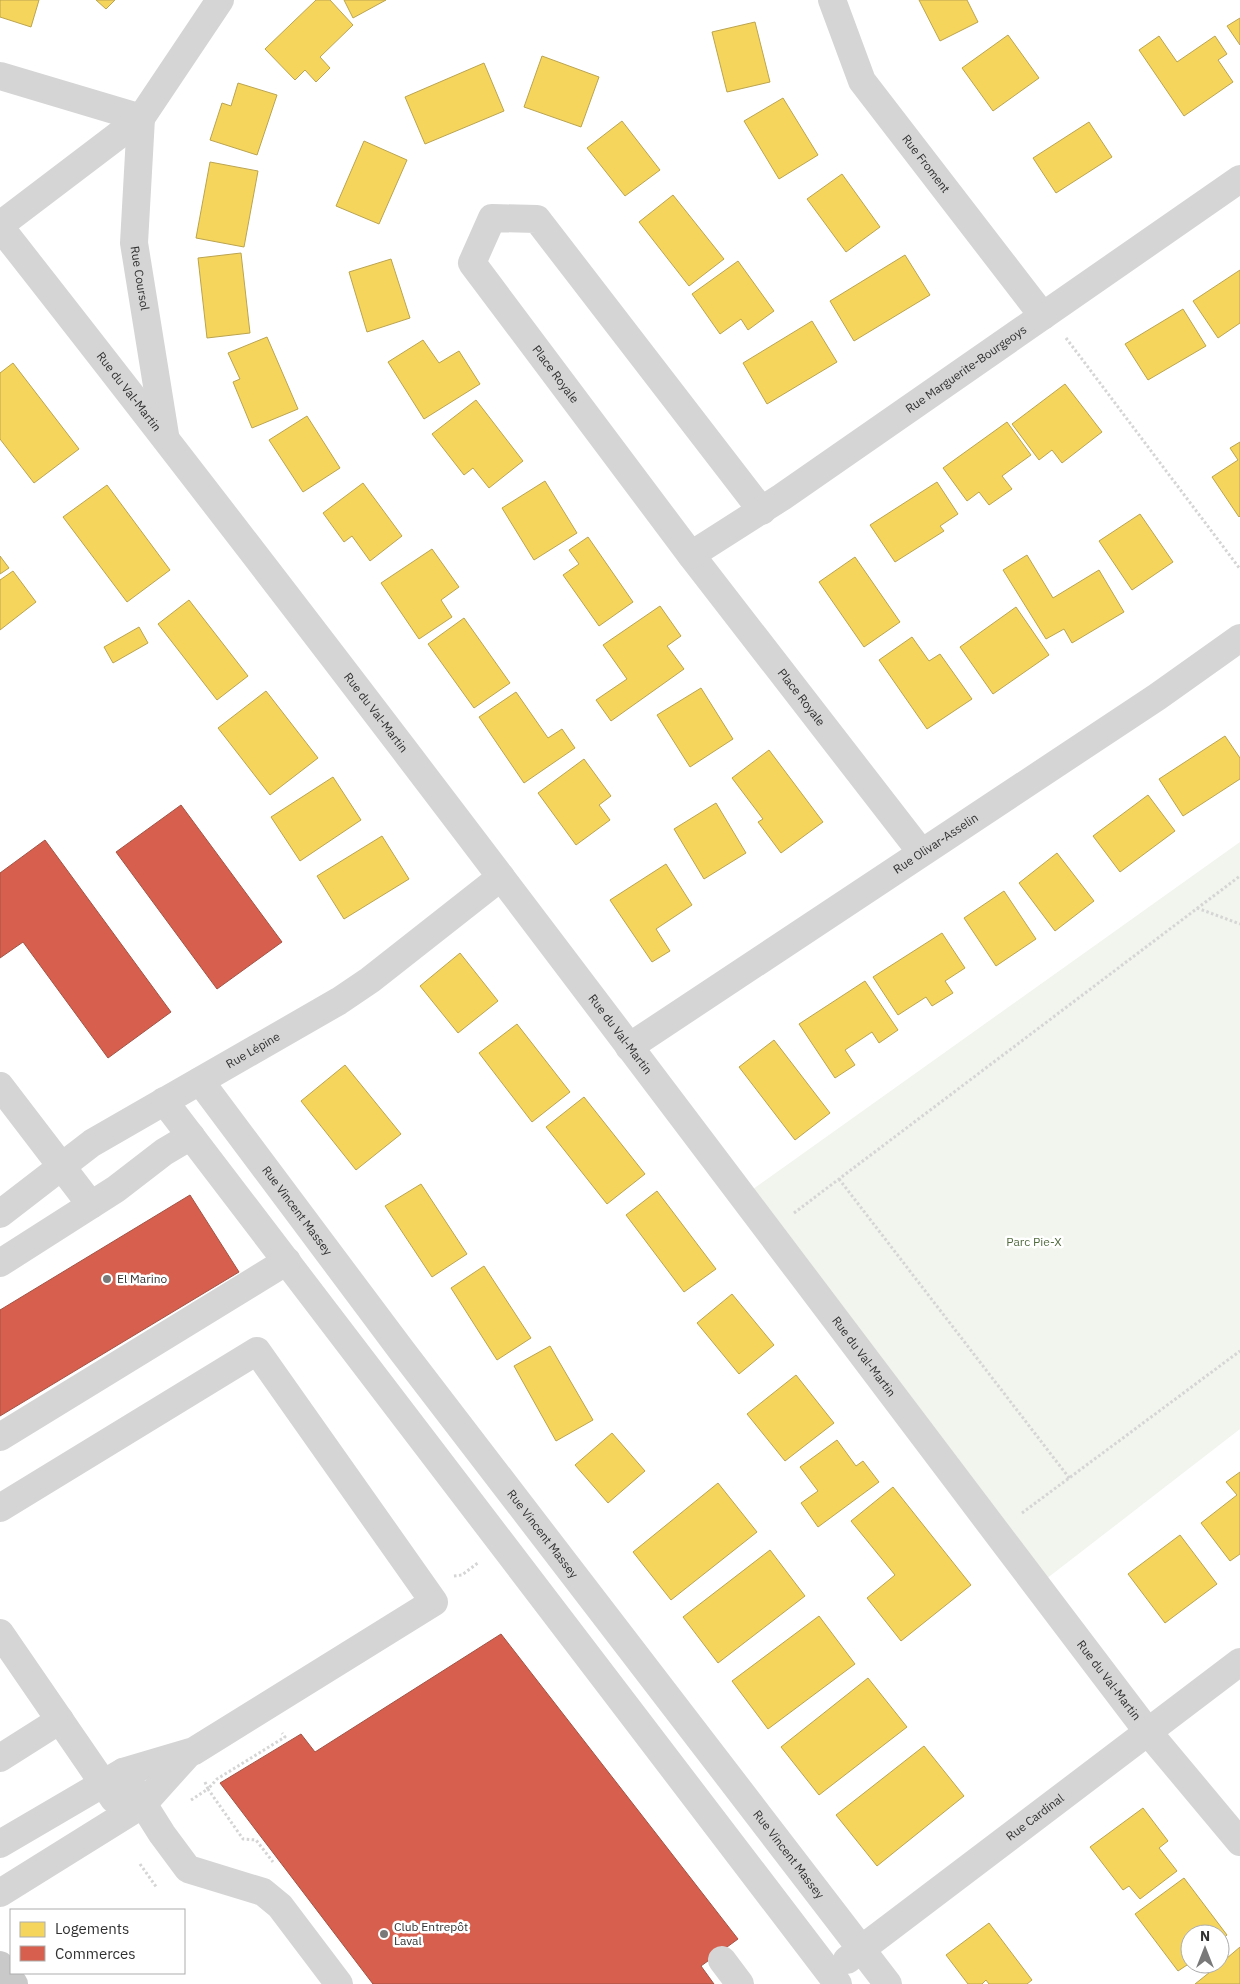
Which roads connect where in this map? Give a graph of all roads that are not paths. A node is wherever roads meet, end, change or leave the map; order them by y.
1 (220, 0) edge
2 (832, 0) edge
3 (0, 76) edge
4 (140, 118) junction
5 (1240, 179) edge
6 (0, 226) edge
7 (1052, 324) junction
8 (165, 437) junction
9 (762, 511) junction
10 (691, 555) junction
11 (1240, 638) edge
12 (921, 852) junction
13 (501, 877) junction
14 (629, 1047) junction
15 (200, 1081) junction
16 (0, 1086) edge
17 (164, 1101) junction
18 (191, 1136) junction
19 (61, 1165) junction
20 (91, 1205) junction
21 (0, 1214) edge
22 (3, 1256) edge
23 (287, 1260) junction
24 (0, 1437) edge
25 (0, 1508) edge
26 (0, 1633) edge
27 (1240, 1662) edge
28 (60, 1720) junction
29 (1148, 1732) junction
30 (190, 1753) junction
31 (0, 1758) edge
32 (114, 1778) junction
33 (134, 1809) junction
34 (1240, 1842) edge
35 (0, 1844) edge
36 (0, 1893) edge
37 (861, 1949) junction
38 (722, 1960) dead end
39 (0, 1965) edge
40 (827, 1980) edge
41 (14, 1984) edge
42 (339, 1984) edge
43 (740, 1984) edge
44 (888, 1984) edge

1 - 4 street
2 - 7 street, Rue Froment
3 - 4 street
4 - 6 street
4 - 8 street, Rue Coursol
5 - 7 street, Rue Marguerite-Bourgeoys
6 - 8 street, Rue du Val-Martin
7 - 9 street, Rue Marguerite-Bourgeoys
8 - 13 street, Rue du Val-Martin
9 - 10 street, Rue Marguerite-Bourgeoys
9 - 10 street, Place Royale
10 - 12 street, Place Royale
11 - 12 street, Rue Olivar-Asselin
12 - 14 street, Rue Olivar-Asselin
13 - 14 street, Rue du Val-Martin
13 - 15 street, Rue Lépine
14 - 29 street, Rue du Val-Martin
15 - 17 street, Rue Lépine
15 - 37 street, Rue Vincent Massey
16 - 19 street
17 - 18 street
17 - 19 street, Rue Lépine
18 - 20 street
18 - 23 street
19 - 20 street
19 - 21 street, Rue Lépine
20 - 22 street
23 - 24 street
23 - 40 street
25 - 30 street
26 - 28 street
27 - 29 street, Rue Cardinal
28 - 31 street
28 - 32 street
29 - 34 street, Rue du Val-Martin
29 - 37 street, Rue Cardinal
30 - 32 street
30 - 33 street
32 - 33 street
32 - 35 street
33 - 36 street
33 - 42 street
37 - 40 street, Rue Cardinal
37 - 44 street, Rue Vincent Massey
38 - 43 street
39 - 41 main road

